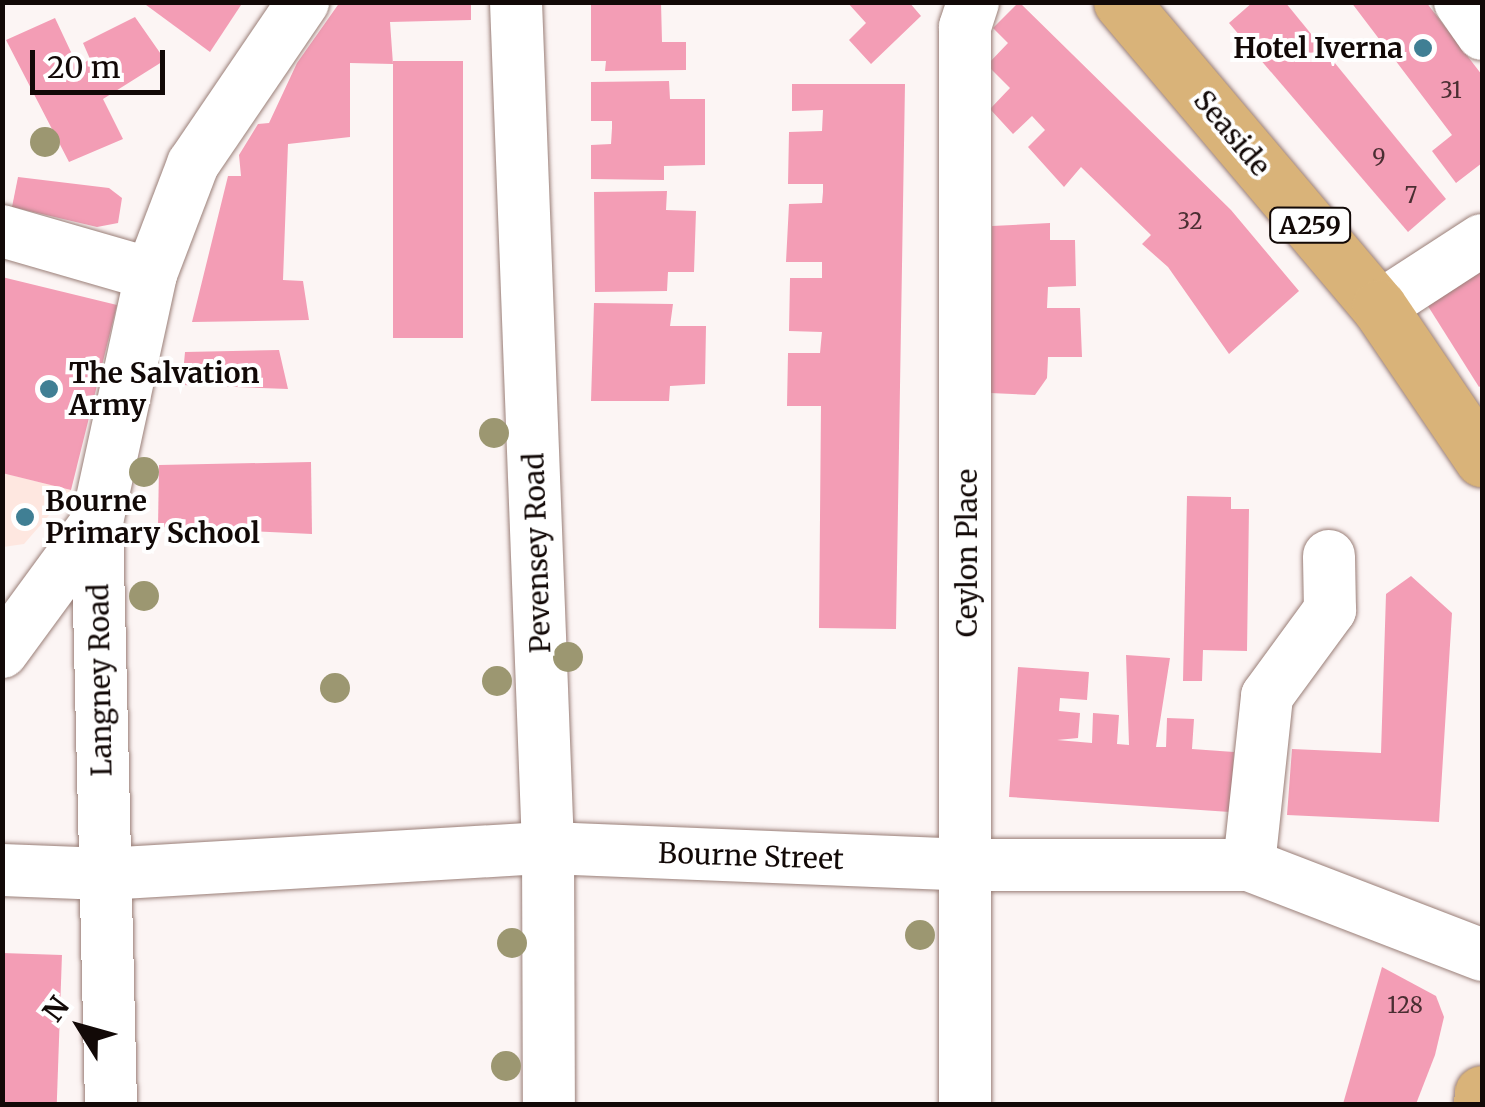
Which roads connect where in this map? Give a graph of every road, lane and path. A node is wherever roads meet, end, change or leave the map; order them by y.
1 (302, 2) edge
2 (516, 2) edge
3 (973, 2) edge
4 (1121, 2) edge
5 (1460, 2) edge
6 (1482, 34) edge
7 (2, 231) edge
8 (1482, 240) edge
9 (152, 274) junction
10 (1379, 307) junction
11 (1482, 459) edge
12 (97, 522) junction
13 (1329, 556) dead end
14 (2, 652) edge
15 (548, 848) junction
16 (968, 865) junction
17 (1249, 865) junction
18 (2, 870) edge
19 (105, 874) junction
20 (1482, 955) edge
21 (1482, 1094) edge
22 (110, 1104) edge
23 (549, 1104) edge
24 (965, 1104) edge
25 (1481, 1104) edge

1 - 9 street, Langney Road
2 - 15 street, Pevensey Road
3 - 16 street, Ceylon Place
4 - 10 main road, Seaside / A259
5 - 6 street
7 - 9 street
8 - 10 street
9 - 12 street, Langney Road
10 - 11 main road, Seaside / A259
12 - 14 street
12 - 19 street, Langney Road
13 - 17 street
15 - 16 street, Bourne Street
15 - 19 street, Bourne Street
15 - 23 street, Pevensey Road
16 - 17 street, Bourne Street
16 - 24 street, Ceylon Place
17 - 20 street, Bourne Street
18 - 19 street, Bourne Street
19 - 22 street, Langney Road
21 - 25 main road

